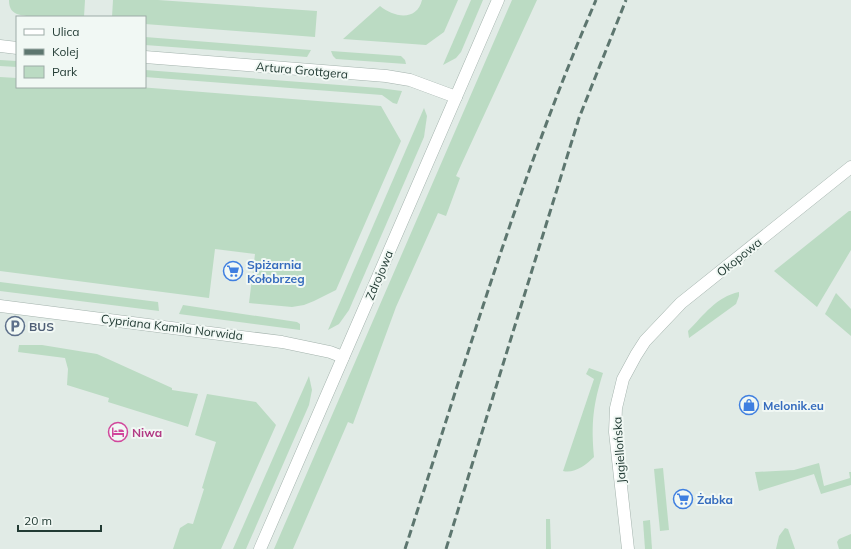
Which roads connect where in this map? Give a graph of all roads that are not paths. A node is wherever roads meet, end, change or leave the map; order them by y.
1 (498, 0) edge
2 (0, 46) edge
3 (16, 48) edge
4 (146, 57) edge
5 (456, 96) junction
6 (851, 167) edge
7 (0, 306) edge
8 (636, 355) joint
9 (343, 356) junction
10 (260, 549) edge
11 (628, 549) edge

1 - 5 street, Zdrojowa
2 - 3 street
4 - 5 street, Artura Grottgera
5 - 9 street, Zdrojowa
6 - 8 street, Okopowa
7 - 9 street, Cypriana Kamila Norwida
8 - 11 street, Jagiellońska
9 - 10 street, Zdrojowa

